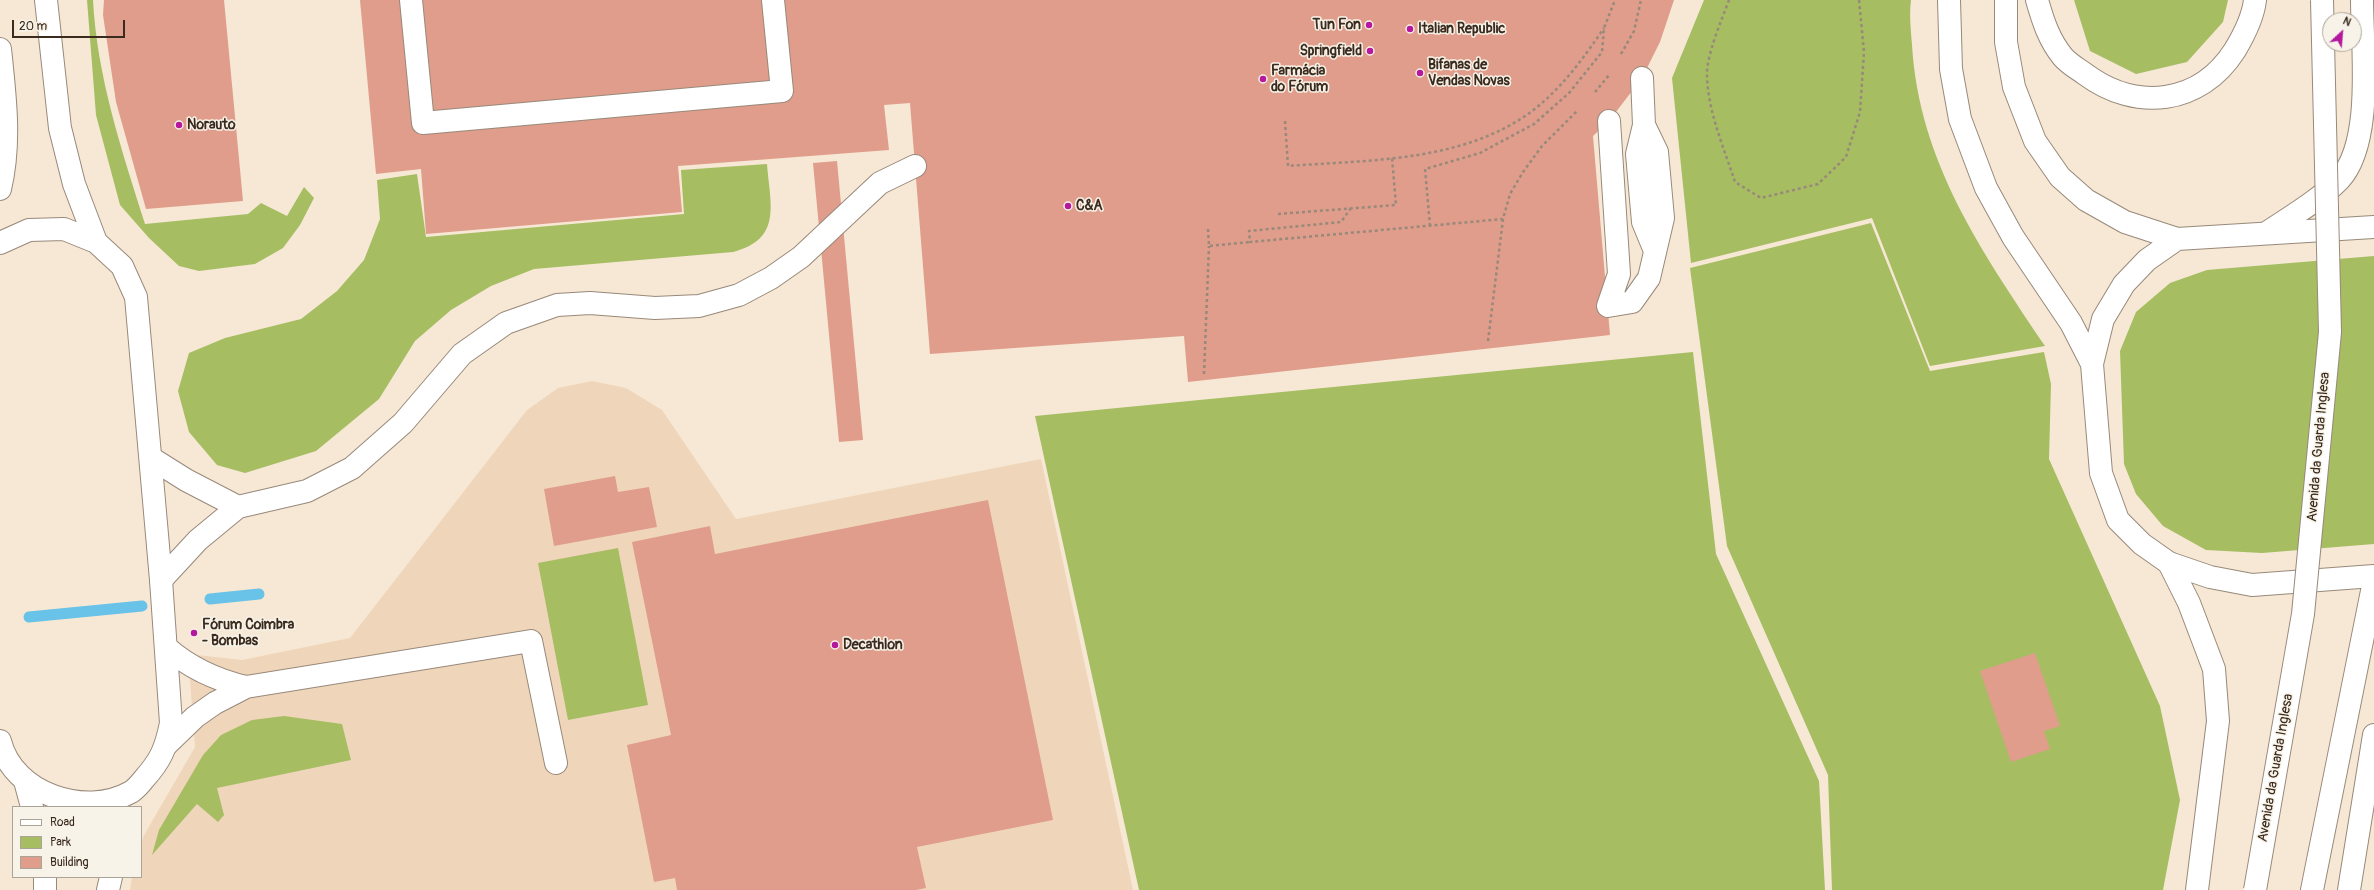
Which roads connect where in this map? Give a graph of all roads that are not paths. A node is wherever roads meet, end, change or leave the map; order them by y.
1 (46, 0) edge
2 (411, 0) edge
3 (773, 0) edge
4 (1949, 0) edge
5 (2006, 0) edge
6 (2037, 0) edge
7 (2255, 0) edge
8 (2322, 0) edge
9 (2362, 0) edge
10 (0, 49) edge
11 (1642, 78) dead end
12 (1610, 121) dead end
13 (915, 166) dead end
14 (0, 189) edge
15 (2374, 227) edge
16 (2268, 232) junction
17 (2177, 239) junction
18 (96, 242) junction
19 (0, 243) edge
20 (2092, 364) junction
21 (151, 458) junction
22 (238, 507) junction
23 (2168, 563) junction
24 (2374, 576) edge
25 (162, 580) junction
26 (2374, 581) edge
27 (167, 648) junction
28 (246, 687) junction
29 (2374, 735) edge
30 (0, 741) edge
31 (166, 745) junction
32 (556, 763) dead end
33 (25, 781) junction
34 (130, 799) edge
35 (32, 806) edge
36 (45, 878) edge
37 (111, 878) edge
38 (45, 890) edge
39 (108, 890) edge
40 (2197, 890) edge
41 (2255, 890) edge
42 (2312, 890) edge
43 (2349, 890) edge

1 - 18 main road
2 - 3 main road
4 - 20 main road
5 - 17 main road
6 - 7 main road
8 - 41 main road, Avenida da Guarda Inglesa, bridge
9 - 16 main road
10 - 14 main road
11 - 12 main road
13 - 22 main road
15 - 16 main road
16 - 17 main road
17 - 20 main road
18 - 19 main road
18 - 21 main road
20 - 23 main road
21 - 22 main road
21 - 25 main road
22 - 25 main road
23 - 24 main road
23 - 40 main road
25 - 27 main road
26 - 42 main road
27 - 28 main road
27 - 31 main road
28 - 31 main road
28 - 32 main road
29 - 43 main road
30 - 33 main road
31 - 34 main road
33 - 34 main road
33 - 35 main road
36 - 38 main road
37 - 39 main road

